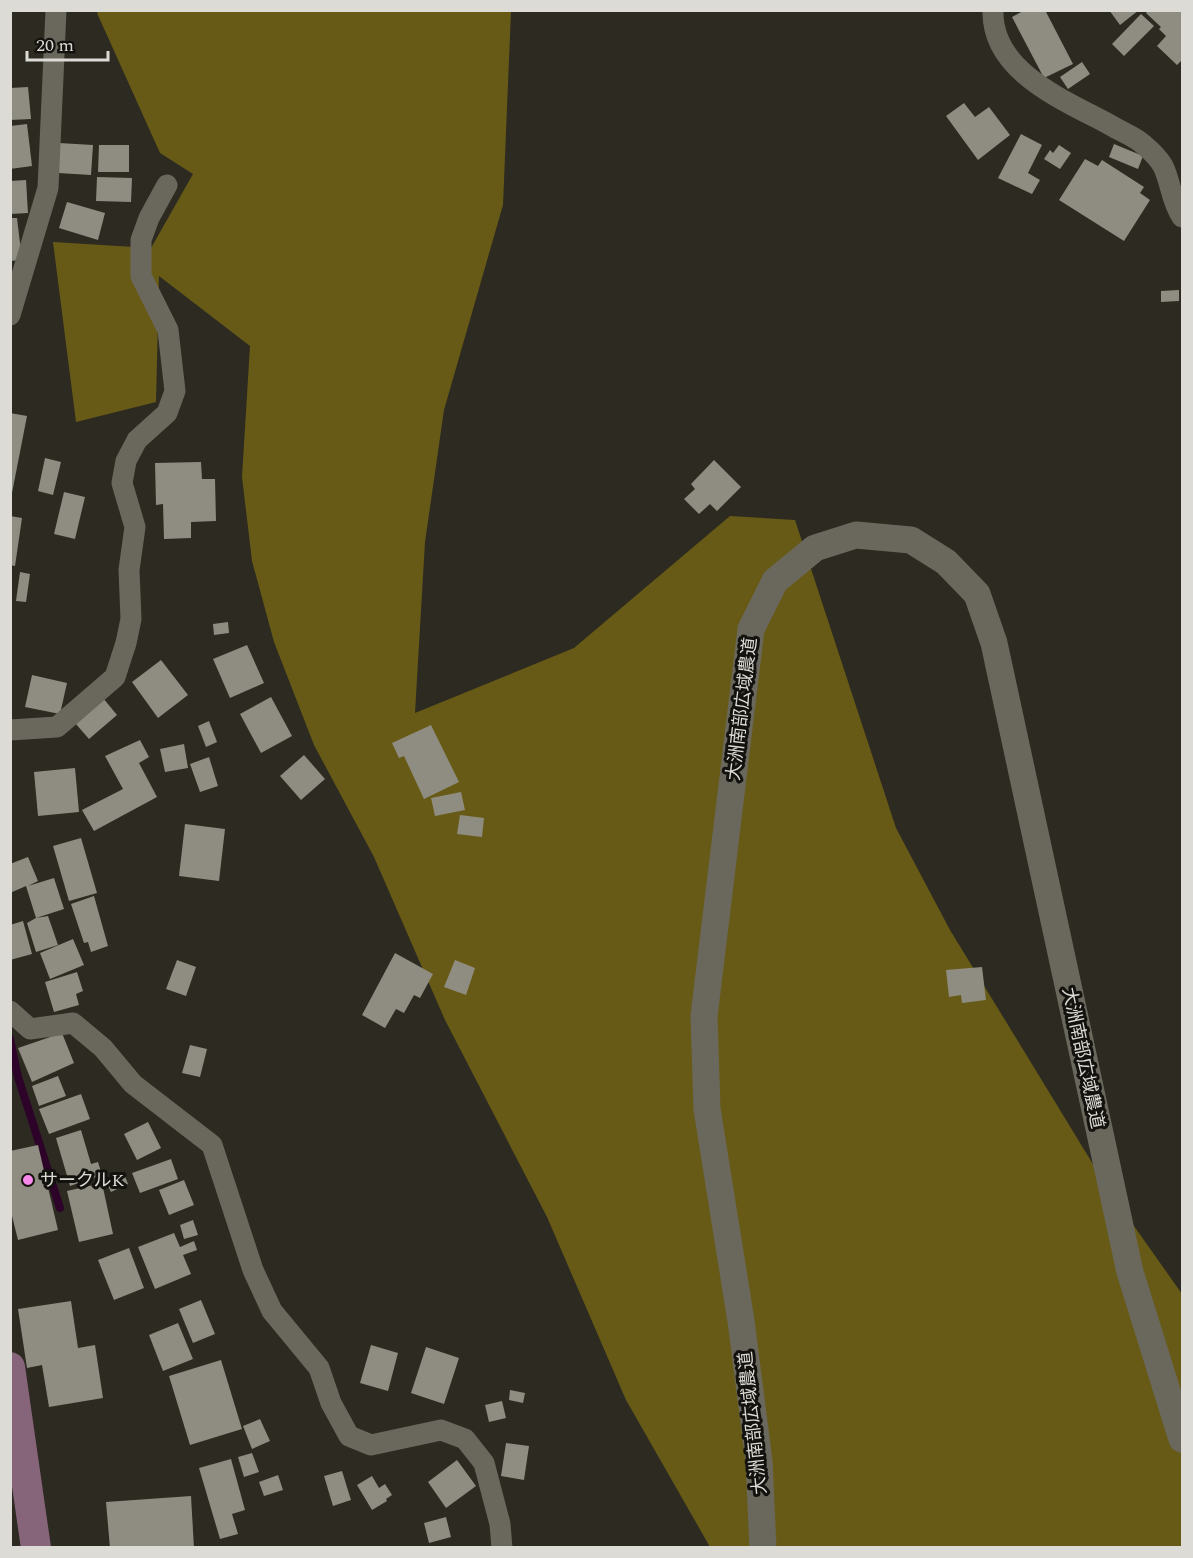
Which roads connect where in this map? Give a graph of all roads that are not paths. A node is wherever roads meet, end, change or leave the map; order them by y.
1 (56, 10) edge
2 (993, 10) edge
3 (167, 185) dead end
4 (1182, 217) edge
5 (10, 315) edge
6 (10, 730) edge
7 (10, 1011) edge
8 (10, 1367) edge
9 (1182, 1439) edge
10 (36, 1548) edge
11 (502, 1548) edge
12 (763, 1548) edge

1 - 5 street
2 - 4 street
3 - 6 street
7 - 11 street
8 - 10 main road
9 - 12 street, 大洲南部広域農道

